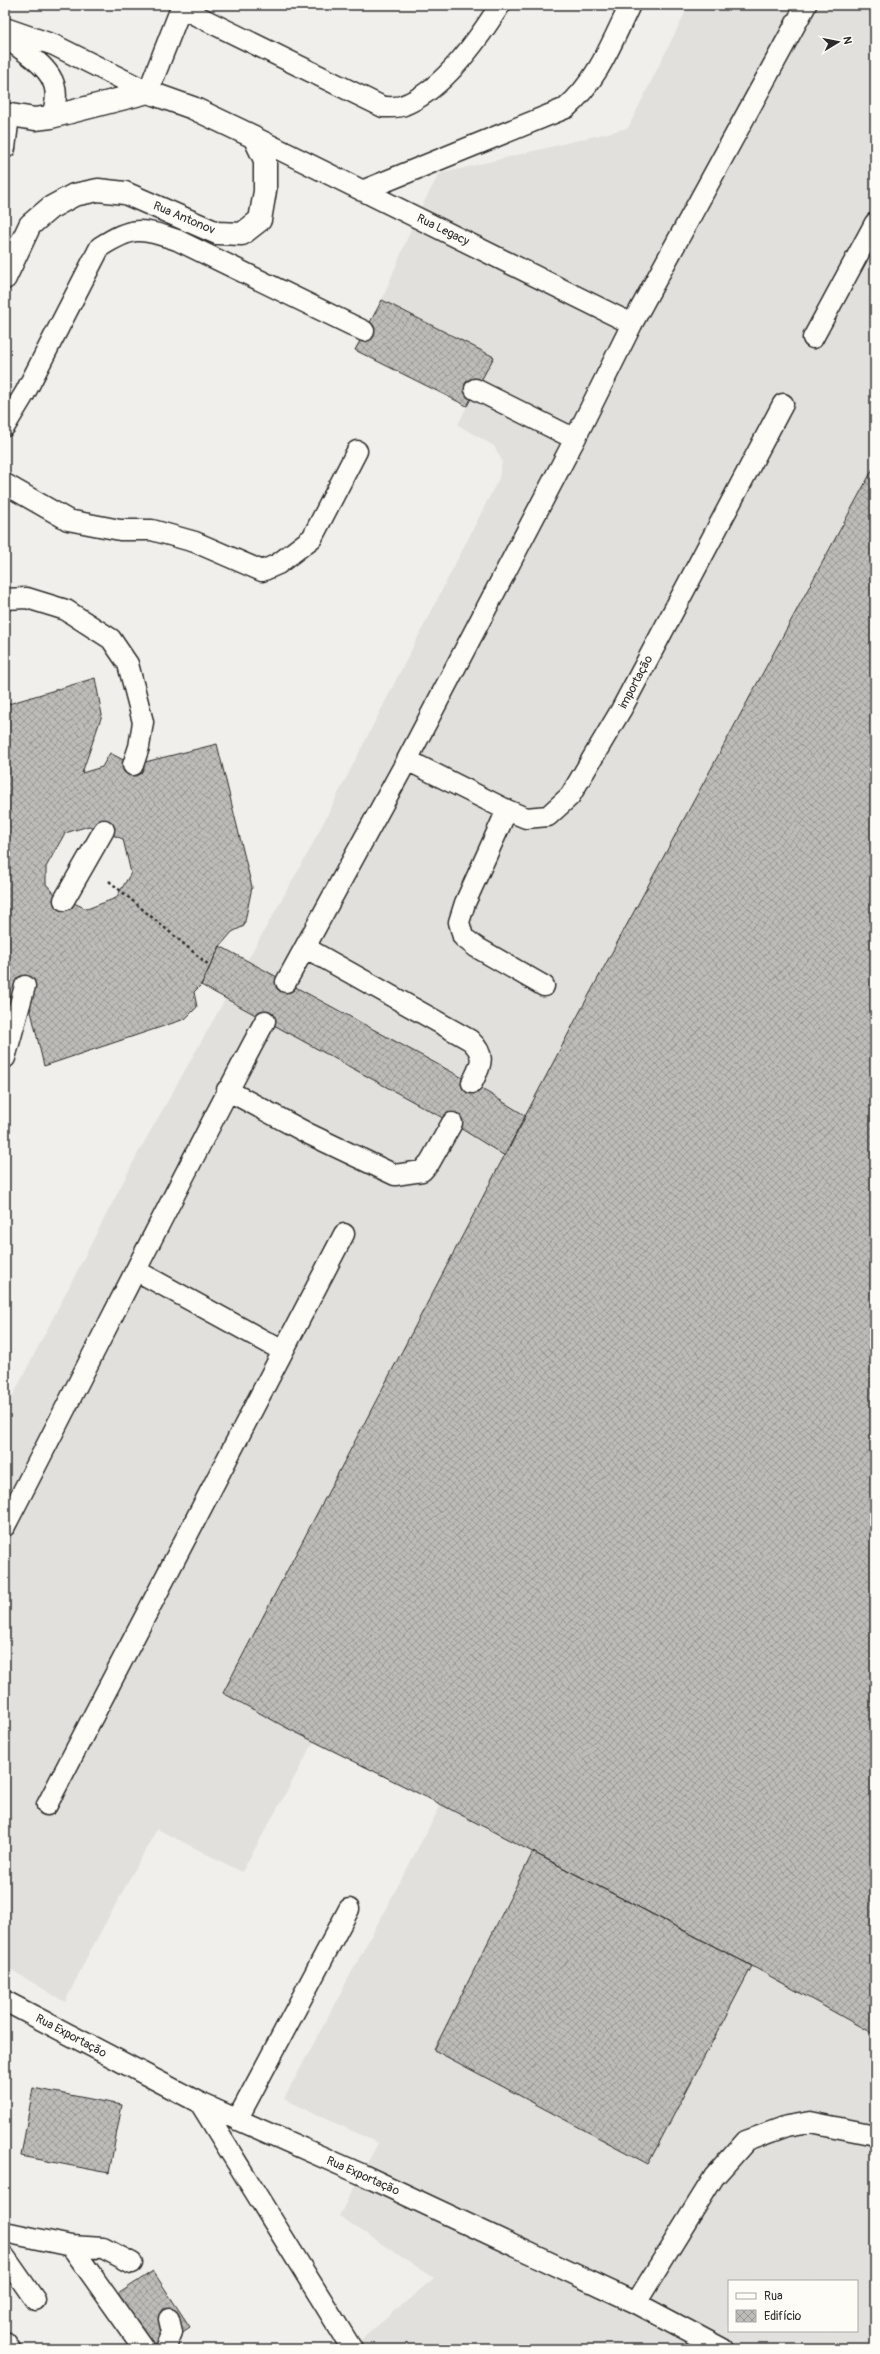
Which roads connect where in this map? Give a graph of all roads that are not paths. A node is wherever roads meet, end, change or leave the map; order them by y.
1 (500, 5) edge
2 (630, 5) edge
3 (806, 5) edge
4 (178, 7) edge
5 (5, 28) edge
6 (5, 37) edge
7 (148, 92) junction
8 (7, 115) edge
9 (51, 117) junction
10 (254, 137) junction
11 (5, 148) edge
12 (362, 191) junction
13 (875, 223) edge
14 (5, 278) edge
15 (632, 324) junction
16 (364, 331) dead end
17 (813, 338) dead end
18 (475, 389) dead end
19 (784, 404) dead end
20 (5, 426) edge
21 (576, 439) junction
22 (357, 451) dead end
23 (5, 484) edge
24 (5, 599) edge
25 (407, 760) junction
26 (133, 765) dead end
27 (506, 810) junction
28 (104, 830) dead end
29 (64, 900) dead end
30 (306, 948) junction
31 (286, 982) dead end
32 (25, 986) dead end
33 (544, 986) dead end
34 (265, 1021) dead end
35 (5, 1058) edge
36 (472, 1083) dead end
37 (227, 1090) junction
38 (452, 1123) dead end
39 (344, 1234) dead end
40 (137, 1271) junction
41 (283, 1352) junction
42 (5, 1526) edge
43 (47, 1805) dead end
44 (349, 1909) dead end
45 (5, 2001) edge
46 (200, 2103) junction
47 (237, 2120) junction
48 (875, 2135) edge
49 (5, 2232) edge
50 (71, 2246) junction
51 (5, 2257) edge
52 (132, 2263) dead end
53 (35, 2300) dead end
54 (636, 2303) junction
55 (169, 2320) dead end
56 (5, 2344) edge
57 (9, 2349) edge
58 (144, 2349) edge
59 (165, 2349) edge
60 (352, 2349) edge
61 (723, 2349) edge

1 - 4 lane
2 - 12 lane
3 - 15 lane
4 - 7 lane
5 - 7 lane
6 - 9 lane
7 - 9 street
7 - 10 street
8 - 9 street
8 - 11 lane
10 - 12 lane, Rua Legacy
10 - 14 street, Rua Antonov
12 - 15 lane, Rua Legacy
13 - 17 lane
15 - 21 lane
16 - 20 lane
18 - 21 lane
19 - 27 lane, importação
21 - 25 lane
22 - 23 lane
24 - 26 lane
25 - 27 lane, importação
25 - 30 lane
27 - 33 lane
28 - 29 lane
30 - 31 lane
30 - 36 lane
32 - 35 lane
34 - 37 lane
37 - 38 lane
37 - 40 lane
39 - 41 lane
40 - 41 lane
40 - 42 lane
41 - 43 lane
44 - 47 lane
45 - 46 lane, Rua Exportação
46 - 47 lane, Rua Exportação
46 - 60 lane
47 - 54 lane, Rua Exportação
48 - 54 lane
49 - 50 lane
50 - 52 lane
50 - 58 lane
51 - 53 lane
54 - 61 lane, Rua Exportação
55 - 59 lane
56 - 57 street

